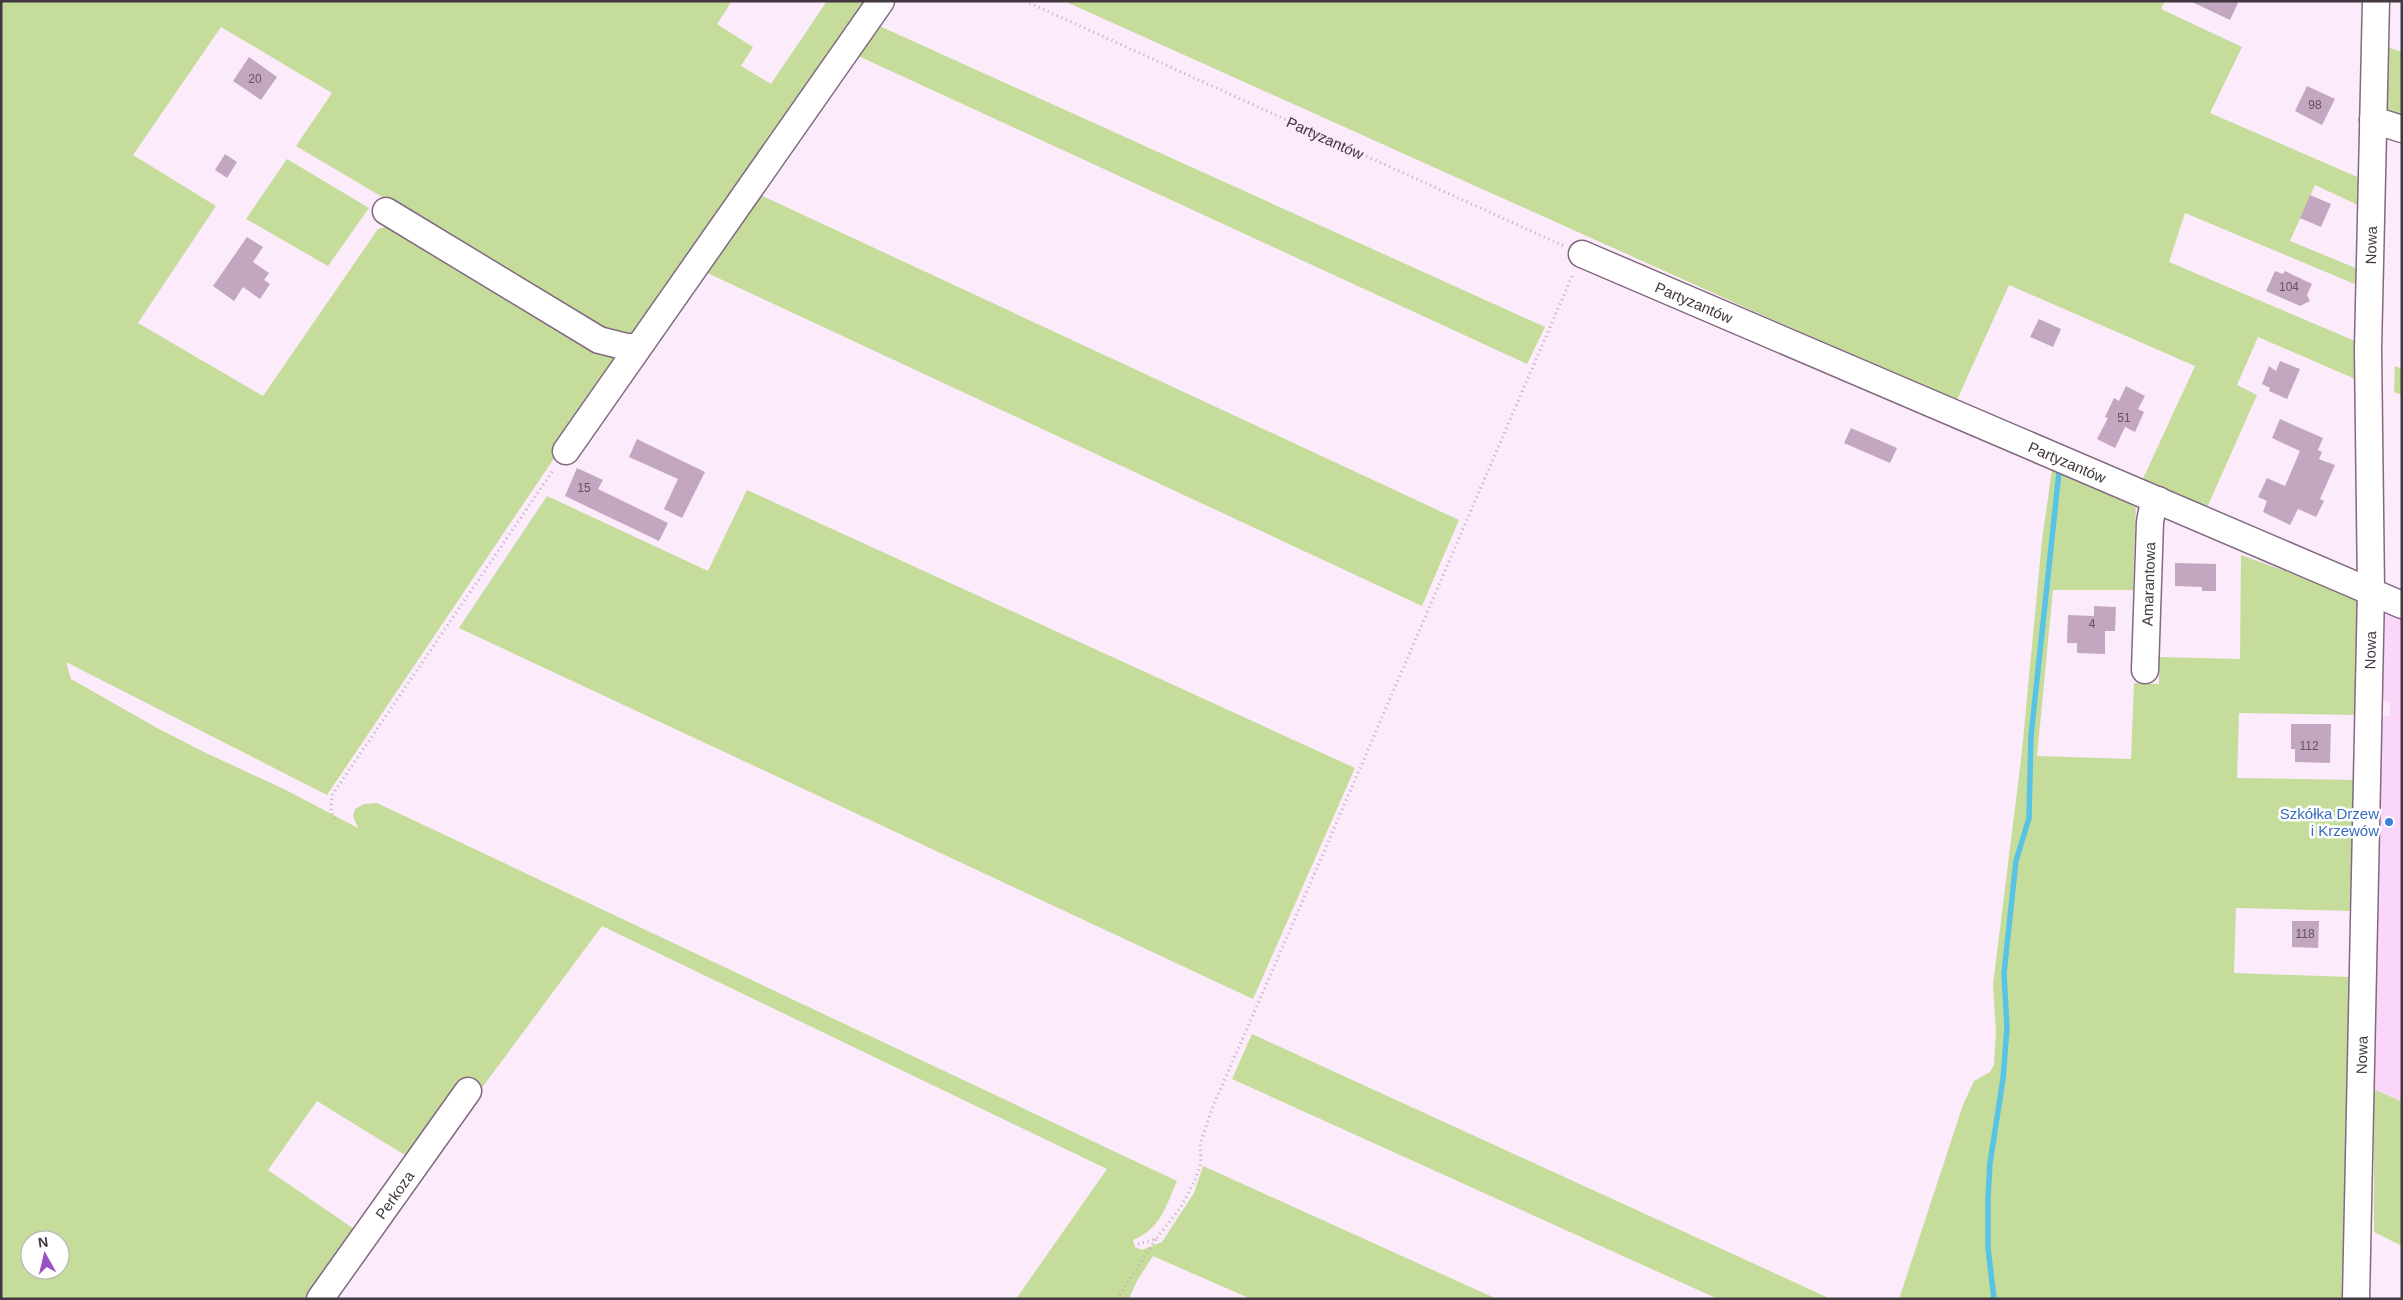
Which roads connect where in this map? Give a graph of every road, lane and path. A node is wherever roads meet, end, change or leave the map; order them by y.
1 (881, 1) edge
2 (1025, 1) edge
3 (2376, 1) edge
4 (2373, 120) junction
5 (2402, 129) edge
6 (386, 211) dead end
7 (1582, 254) junction
8 (638, 347) junction
9 (566, 451) joint
10 (2158, 500) junction
11 (2371, 591) junction
12 (2402, 605) edge
13 (2145, 670) dead end
14 (335, 819) dead end
15 (468, 1091) dead end
16 (1156, 1239) junction
17 (1138, 1244) dead end
18 (320, 1299) edge
19 (1117, 1299) edge
20 (2356, 1299) edge

1 - 8 street
2 - 7 path, Partyzantów
3 - 4 street, Nowa
4 - 5 street
4 - 11 street, Nowa
6 - 8 street
7 - 10 street, Partyzantów
7 - 16 path
8 - 9 street
9 - 14 path
10 - 11 street, Partyzantów
10 - 13 street, Amarantowa
11 - 12 street, Partyzantów
11 - 20 street, Nowa
15 - 18 street, Perkoza
16 - 17 path
16 - 19 path

